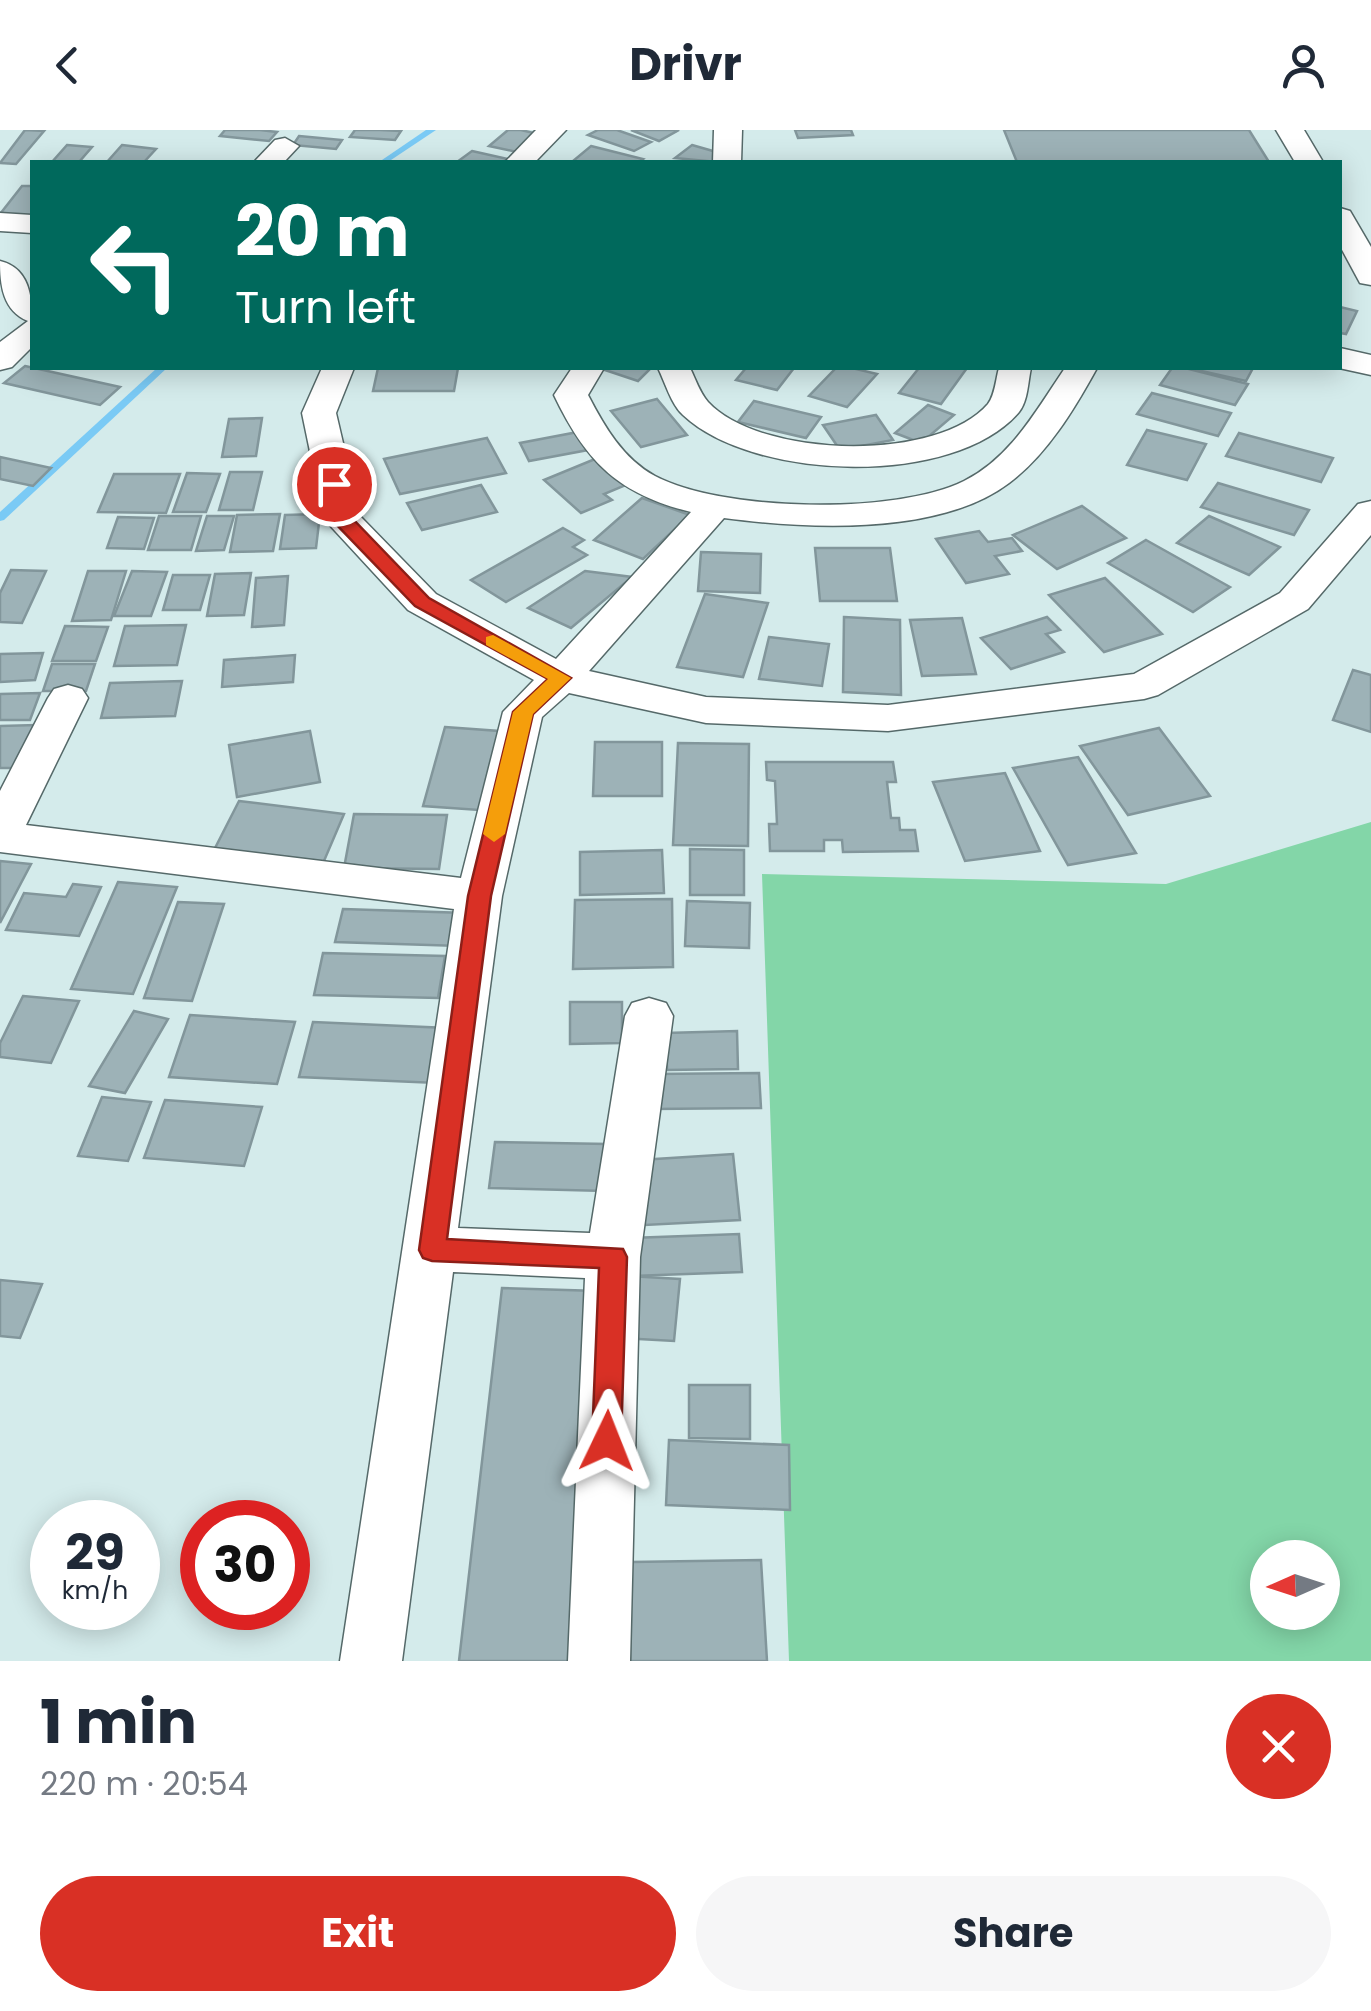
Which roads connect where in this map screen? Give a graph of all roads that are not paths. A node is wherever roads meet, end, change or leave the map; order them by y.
1 (552, 130) edge
2 (728, 130) edge
3 (1290, 130) edge
4 (521, 160) edge
5 (728, 160) edge
6 (1307, 160) edge
7 (1342, 220) edge
8 (0, 222) edge
9 (30, 224) edge
10 (1368, 261) edge
11 (0, 270) edge
12 (30, 310) edge
13 (30, 332) edge
14 (1342, 358) edge
15 (0, 360) edge
16 (1371, 365) edge
17 (337, 370) edge
18 (587, 370) edge
19 (674, 370) edge
20 (1014, 370) edge
21 (1080, 370) edge
22 (714, 508) junction
23 (1371, 512) edge
24 (561, 678) junction
25 (68, 698) dead end
26 (0, 836) edge
27 (480, 896) junction
28 (649, 1016) dead end
29 (432, 1250) junction
30 (613, 1257) junction
31 (372, 1661) edge
32 (599, 1661) edge

1 - 4 street
2 - 5 street
3 - 6 street
7 - 10 street
8 - 9 street
11 - 12 street
13 - 15 street
14 - 16 street
17 - 24 street
18 - 22 street
19 - 20 street
21 - 22 street
22 - 24 street
23 - 24 street
24 - 27 street
25 - 26 street
26 - 27 street
27 - 29 street
28 - 30 street
29 - 30 street
29 - 31 street
30 - 32 street

